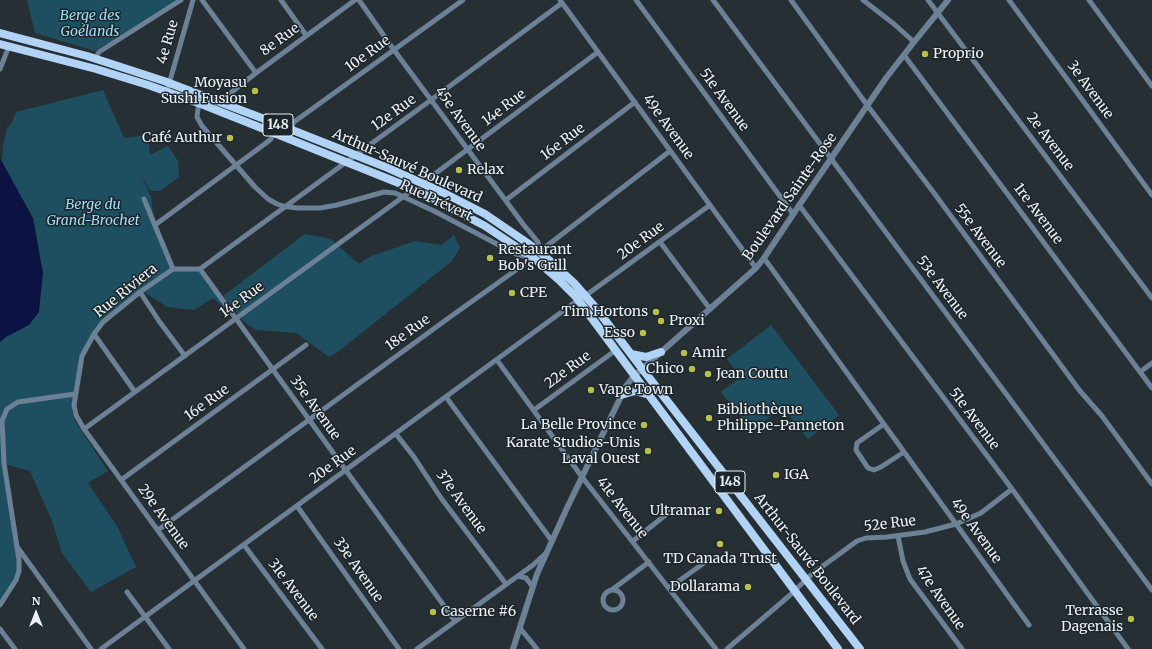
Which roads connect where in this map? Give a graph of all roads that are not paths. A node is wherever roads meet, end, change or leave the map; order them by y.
1 (181, 0) edge
2 (193, 0) edge
3 (202, 0) edge
4 (281, 0) edge
5 (355, 0) edge
6 (358, 0) edge
7 (463, 0) edge
8 (636, 0) edge
9 (713, 0) edge
10 (791, 0) edge
11 (862, 0) edge
12 (928, 0) edge
13 (948, 0) edge
14 (1008, 0) edge
15 (1089, 0) edge
16 (561, 1) edge
17 (938, 13) junction
18 (0, 33) edge
19 (306, 36) junction
20 (914, 42) junction
21 (0, 44) edge
22 (9, 46) junction
23 (394, 50) junction
24 (598, 52) junction
25 (904, 55) junction
26 (95, 59) junction
27 (91, 68) junction
28 (0, 69) edge
29 (256, 73) junction
30 (169, 83) junction
31 (1152, 86) edge
32 (167, 91) junction
33 (199, 98) junction
34 (432, 100) junction
35 (635, 102) junction
36 (224, 103) junction
37 (867, 105) junction
38 (290, 130) junction
39 (274, 132) junction
40 (468, 150) junction
41 (670, 151) junction
42 (356, 156) junction
43 (831, 159) junction
44 (347, 162) junction
45 (235, 165) junction
46 (426, 185) junction
47 (411, 188) junction
48 (1152, 195) edge
49 (404, 196) junction
50 (144, 199) dead end
51 (506, 200) junction
52 (710, 205) junction
53 (799, 205) junction
54 (285, 206) junction
55 (793, 214) junction
56 (154, 225) junction
57 (660, 242) junction
58 (540, 252) junction
59 (532, 258) junction
60 (764, 258) junction
61 (756, 268) junction
62 (173, 269) junction
63 (200, 269) junction
64 (140, 292) junction
65 (582, 298) junction
66 (1152, 298) edge
67 (710, 310) junction
68 (236, 319) junction
69 (94, 334) junction
70 (306, 345) dead end
71 (616, 350) junction
72 (661, 352) junction
73 (631, 354) junction
74 (185, 356) junction
75 (497, 360) junction
76 (1152, 363) edge
77 (273, 369) junction
78 (642, 369) junction
79 (1140, 372) junction
80 (634, 376) junction
81 (1152, 388) edge
82 (135, 392) junction
83 (75, 394) junction
84 (621, 394) junction
85 (647, 394) junction
86 (446, 397) junction
87 (534, 410) junction
88 (309, 420) junction
89 (884, 424) junction
90 (84, 429) junction
91 (396, 434) junction
92 (904, 452) junction
93 (346, 470) junction
94 (582, 477) junction
95 (121, 480) junction
96 (1152, 484) edge
97 (1012, 489) junction
98 (297, 506) junction
99 (673, 510) dead end
100 (956, 524) junction
101 (158, 530) junction
102 (898, 536) junction
103 (552, 541) junction
104 (633, 541) junction
105 (244, 545) junction
106 (16, 546) junction
107 (546, 553) junction
108 (711, 558) dead end
109 (649, 562) junction
110 (518, 576) junction
111 (806, 579) junction
112 (195, 581) junction
113 (506, 584) junction
114 (532, 586) junction
115 (669, 588) junction
116 (613, 589) junction
117 (794, 590) junction
118 (1152, 590) edge
119 (127, 592) dead end
120 (0, 605) edge
121 (146, 616) junction
122 (455, 621) junction
123 (1029, 625) dead end
124 (520, 628) junction
125 (0, 629) edge
126 (15, 649) edge
127 (91, 649) edge
128 (101, 649) edge
129 (169, 649) edge
130 (244, 649) edge
131 (322, 649) edge
132 (399, 649) edge
133 (418, 649) edge
134 (513, 649) edge
135 (537, 649) edge
136 (716, 649) edge
137 (727, 649) edge
138 (838, 649) edge
139 (860, 649) edge
140 (962, 649) edge
141 (1128, 649) edge

1 - 26 street
2 - 30 street, 4e Rue
3 - 29 street
4 - 19 street
5 - 19 street, 8e Rue
6 - 23 street, 45e Avenue
7 - 23 street, 10e Rue
8 - 55 street, 51e Avenue
9 - 43 street, 53e Avenue
10 - 37 street, 55e Avenue
11 - 20 street
12 - 17 street, 2e Avenue
13 - 17 street, Boulevard Sainte-Rose
14 - 48 street, 3e Avenue
15 - 31 street
16 - 24 street, 49e Avenue
16 - 34 street, 12e Rue
17 - 20 street, Boulevard Sainte-Rose
17 - 66 street, 2e Avenue
18 - 26 main road, Arthur-Sauvé Boulevard / 148
19 - 29 street, 8e Rue
20 - 25 street, Boulevard Sainte-Rose
21 - 22 main road, Arthur-Sauvé Boulevard / 148
22 - 27 main road, Arthur-Sauvé Boulevard / 148
22 - 28 street
23 - 34 street, 45e Avenue
23 - 38 street, 10e Rue
24 - 35 street, 49e Avenue
24 - 40 street, 14e Rue
25 - 37 street, Boulevard Sainte-Rose
25 - 79 street, 1re Avenue
26 - 27 street
26 - 30 main road, Arthur-Sauvé Boulevard / 148
27 - 32 main road, Arthur-Sauvé Boulevard / 148
29 - 36 street, 8e Rue
30 - 32 street, 4e Rue
30 - 33 main road, Arthur-Sauvé Boulevard / 148
32 - 33 main road, Arthur-Sauvé Boulevard / 148
33 - 36 main road, Arthur-Sauvé Boulevard / 148
33 - 39 main road, Arthur-Sauvé Boulevard / 148
33 - 45 street, Rue Prévert
34 - 40 street, 45e Avenue
34 - 42 street, 12e Rue
35 - 41 street, 49e Avenue
35 - 51 street, 16e Rue
36 - 38 main road, Arthur-Sauvé Boulevard / 148
37 - 43 street, Boulevard Sainte-Rose
37 - 96 street, 55e Avenue
38 - 42 main road, Arthur-Sauvé Boulevard / 148
39 - 44 main road, Arthur-Sauvé Boulevard / 148
39 - 45 street
40 - 46 street, 14e Rue
40 - 51 street, 45e Avenue
41 - 52 street, 49e Avenue
41 - 58 street, 18e Rue
42 - 44 street, 12e Rue
42 - 46 main road, Arthur-Sauvé Boulevard / 148
43 - 53 street, Boulevard Sainte-Rose
43 - 118 street, 53e Avenue
44 - 47 main road, Arthur-Sauvé Boulevard / 148
44 - 54 street, 12e Rue
45 - 54 street, Rue Prévert
45 - 56 street
46 - 58 main road, Arthur-Sauvé Boulevard / 148
47 - 49 street, 14e Rue
47 - 59 main road, Arthur-Sauvé Boulevard / 148
49 - 54 street, Rue Prévert
49 - 59 street, Rue Prévert
49 - 68 street, 14e Rue
50 - 56 street, Rue Riviera
51 - 58 street, 45e Avenue
52 - 57 street, 20e Rue
52 - 61 street, 49e Avenue
53 - 55 street, Boulevard Sainte-Rose
53 - 97 street, 51e Avenue
54 - 63 street, 12e Rue
55 - 60 street, Boulevard Sainte-Rose
56 - 62 street, Rue Riviera
57 - 65 street, 20e Rue
57 - 67 street
58 - 59 street, 18e Rue
58 - 65 main road, Arthur-Sauvé Boulevard / 148
59 - 65 main road, Arthur-Sauvé Boulevard / 148
59 - 88 street, 18e Rue
60 - 61 street, Boulevard Sainte-Rose
60 - 89 street, 49e Avenue
61 - 67 street, Boulevard Sainte-Rose
62 - 63 street
62 - 64 street, Rue Riviera
63 - 68 street, 35e Avenue
64 - 69 street, Rue Riviera
64 - 74 street
65 - 71 main road, Arthur-Sauvé Boulevard / 148
65 - 73 main road, Arthur-Sauvé Boulevard / 148
65 - 75 street, 20e Rue
67 - 72 street, Boulevard Sainte-Rose
68 - 74 street, 14e Rue
68 - 77 street, 35e Avenue
69 - 82 street
69 - 83 street, Rue Riviera
70 - 77 street, 16e Rue
71 - 80 main road, Arthur-Sauvé Boulevard / 148
71 - 87 street, 22e Rue
72 - 73 main road
72 - 78 street, Boulevard Sainte-Rose
73 - 78 main road, Arthur-Sauvé Boulevard / 148
74 - 82 street, 14e Rue
75 - 86 street, 20e Rue
75 - 87 street, 41e Avenue
76 - 79 street
77 - 88 street, 35e Avenue
77 - 95 street, 16e Rue
78 - 80 street, Boulevard Sainte-Rose
78 - 111 main road, Arthur-Sauvé Boulevard / 148
79 - 81 street, 1re Avenue
80 - 84 street, Boulevard Sainte-Rose
80 - 85 main road, Arthur-Sauvé Boulevard / 148
82 - 90 street, 14e Rue
83 - 90 street, 29e Avenue
83 - 106 street
84 - 85 main road
84 - 94 street, Boulevard Sainte-Rose
85 - 117 main road, Arthur-Sauvé Boulevard / 148
86 - 91 street, 20e Rue
86 - 103 street
87 - 94 street, 41e Avenue
88 - 93 street, 35e Avenue
88 - 101 street, 18e Rue
89 - 92 street, 49e Avenue
89 - 92 street
90 - 95 street, 29e Avenue
91 - 93 street, 20e Rue
91 - 113 street, 37e Avenue
92 - 100 street, 49e Avenue
93 - 98 street, 20e Rue
93 - 122 street, 35e Avenue
94 - 103 street, Boulevard Sainte-Rose
94 - 104 street, 41e Avenue
95 - 101 street, 29e Avenue
97 - 100 street, 52e Rue
97 - 141 street, 51e Avenue
98 - 105 street, 20e Rue
98 - 132 street, 33e Avenue
99 - 104 street
100 - 102 street, 52e Rue
100 - 123 street, 49e Avenue
101 - 112 street, 29e Avenue
102 - 111 street, 52e Rue
102 - 140 street, 47e Avenue
103 - 107 street, Boulevard Sainte-Rose
104 - 109 street, 41e Avenue
105 - 112 street, 20e Rue
105 - 131 street, 31e Avenue
106 - 120 street
106 - 127 street
107 - 110 street
107 - 114 street, Boulevard Sainte-Rose
108 - 115 street
109 - 115 street, 41e Avenue
109 - 116 street
110 - 113 street
110 - 114 street
111 - 117 street, 52e Rue
111 - 139 main road, Arthur-Sauvé Boulevard / 148
112 - 121 street, 20e Rue
112 - 130 street, 29e Avenue
113 - 122 street
114 - 124 street, Boulevard Sainte-Rose
115 - 136 street, 41e Avenue
116 - 116 street
117 - 137 street, 52e Rue
117 - 138 main road, Arthur-Sauvé Boulevard / 148
119 - 121 street
121 - 128 street, 20e Rue
121 - 129 street
122 - 133 street
124 - 134 street, Boulevard Sainte-Rose
124 - 135 street
125 - 126 street

